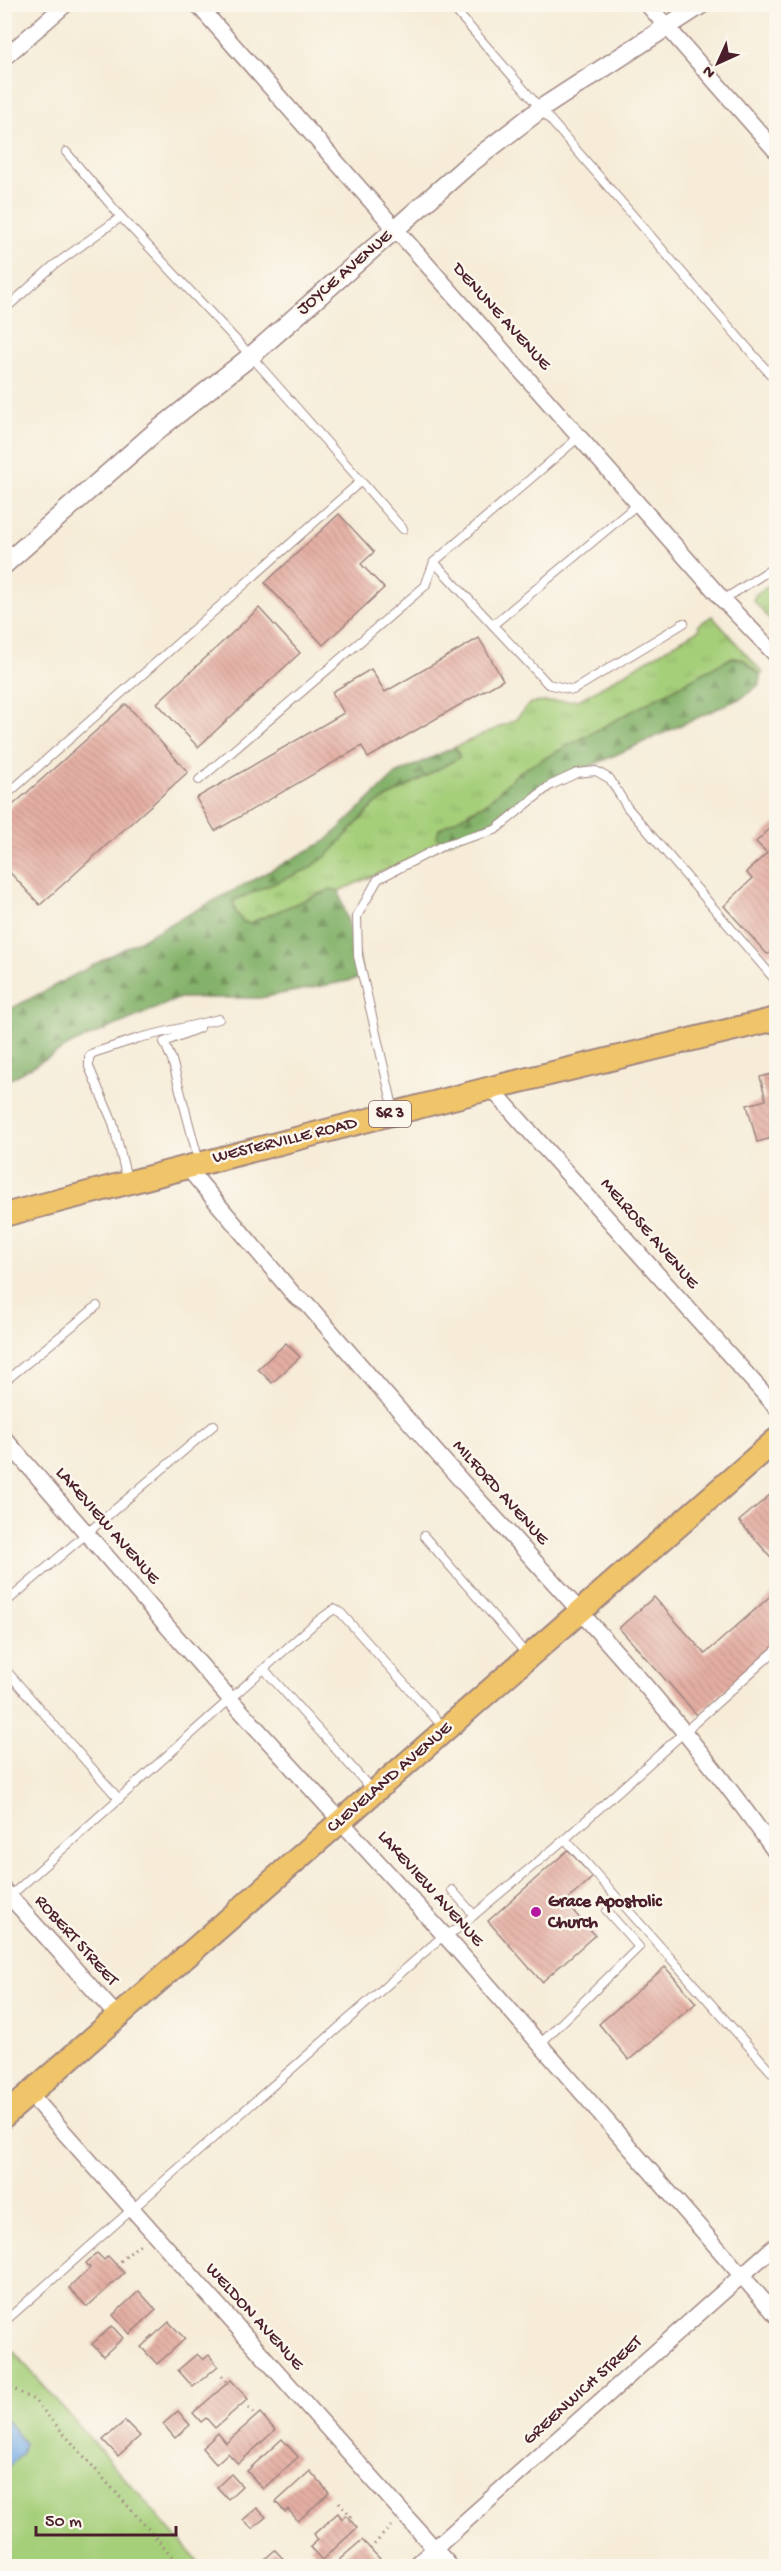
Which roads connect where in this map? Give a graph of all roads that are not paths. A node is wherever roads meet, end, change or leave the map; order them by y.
1 (66, 4) edge
2 (197, 4) edge
3 (450, 4) edge
4 (647, 4) edge
5 (702, 4) edge
6 (668, 27) junction
7 (4, 58) edge
8 (542, 108) junction
9 (777, 151) edge
10 (66, 152) dead end
11 (121, 217) junction
12 (396, 228) junction
13 (4, 310) edge
14 (251, 356) junction
15 (777, 381) edge
16 (580, 436) junction
17 (360, 482) junction
18 (639, 503) junction
19 (403, 529) dead end
20 (434, 562) junction
21 (4, 565) edge
22 (777, 566) edge
23 (723, 600) junction
24 (684, 623) dead end
25 (493, 625) junction
26 (776, 652) edge
27 (199, 780) dead end
28 (4, 798) edge
29 (775, 978) edge
30 (777, 1019) edge
31 (491, 1088) junction
32 (394, 1113) junction
33 (193, 1165) junction
34 (127, 1182) junction
35 (4, 1215) edge
36 (97, 1306) dead end
37 (4, 1382) edge
38 (777, 1407) edge
39 (214, 1425) dead end
40 (4, 1438) edge
41 (777, 1440) edge
42 (88, 1533) junction
43 (424, 1536) dead end
44 (4, 1604) edge
45 (581, 1612) junction
46 (777, 1650) edge
47 (529, 1657) junction
48 (4, 1668) edge
49 (264, 1669) junction
50 (231, 1700) junction
51 (446, 1730) junction
52 (685, 1732) junction
53 (374, 1793) junction
54 (119, 1799) junction
55 (342, 1820) junction
56 (565, 1839) junction
57 (777, 1853) edge
58 (452, 1890) dead end
59 (6, 1896) edge
60 (607, 1911) dead end
61 (474, 1915) junction
62 (444, 1935) junction
63 (118, 2017) junction
64 (540, 2044) junction
65 (777, 2077) edge
66 (30, 2094) junction
67 (4, 2116) edge
68 (132, 2209) junction
69 (777, 2244) edge
70 (742, 2275) junction
71 (777, 2314) edge
72 (4, 2322) edge
73 (434, 2549) junction
74 (415, 2566) edge
75 (450, 2566) edge

1 - 7 street
2 - 12 street, DENUNE AVENUE
3 - 8 lane
4 - 6 street
5 - 6 street, JOYCE AVENUE
6 - 8 street, JOYCE AVENUE
6 - 9 street
8 - 12 street, JOYCE AVENUE
8 - 15 lane
10 - 11 lane
11 - 13 lane
11 - 14 lane
12 - 14 street, JOYCE AVENUE
12 - 16 street, DENUNE AVENUE
14 - 17 lane
14 - 21 street, JOYCE AVENUE
16 - 18 street, DENUNE AVENUE
16 - 20 lane
17 - 19 lane
17 - 28 lane
18 - 23 street, DENUNE AVENUE
18 - 25 lane
20 - 25 lane
20 - 27 lane
22 - 23 lane
23 - 26 street, DENUNE AVENUE
24 - 25 lane
29 - 32 lane
30 - 31 main road, WESTERVILLE ROAD / SR 3
31 - 32 main road, WESTERVILLE ROAD / SR 3
31 - 38 street, MELROSE AVENUE
32 - 33 main road, WESTERVILLE ROAD / SR 3
33 - 34 main road, WESTERVILLE ROAD / SR 3
33 - 34 lane
33 - 45 street, MILFORD AVENUE
34 - 35 main road, WESTERVILLE ROAD / SR 3
36 - 37 lane
39 - 42 lane
40 - 42 street, LAKEVIEW AVENUE
41 - 45 main road, CLEVELAND AVENUE
42 - 44 lane
42 - 50 street, LAKEVIEW AVENUE
43 - 47 lane
45 - 47 main road, CLEVELAND AVENUE
45 - 52 street, MILFORD AVENUE
46 - 52 lane
47 - 51 main road, CLEVELAND AVENUE
48 - 54 lane
49 - 50 lane
49 - 51 lane
49 - 53 lane
50 - 54 lane
50 - 55 street, LAKEVIEW AVENUE
51 - 53 main road, CLEVELAND AVENUE
52 - 56 lane
52 - 57 street, MILFORD AVENUE
53 - 55 main road, CLEVELAND AVENUE
54 - 59 lane
55 - 62 street, LAKEVIEW AVENUE
55 - 63 main road, CLEVELAND AVENUE
56 - 61 lane
56 - 65 lane
58 - 61 lane
59 - 63 street, ROBERT STREET
60 - 64 lane
61 - 62 lane
62 - 64 street, LAKEVIEW AVENUE
62 - 68 lane
63 - 66 main road, CLEVELAND AVENUE
64 - 70 street, LAKEVIEW AVENUE
66 - 67 main road, CLEVELAND AVENUE
66 - 68 street, WELDON AVENUE
68 - 72 lane
68 - 73 street, WELDON AVENUE
69 - 70 street, GREENWICH STREET
70 - 71 street, LAKEVIEW AVENUE
70 - 73 street, GREENWICH STREET
73 - 74 street, GREENWICH STREET
73 - 75 street, WELDON AVENUE

